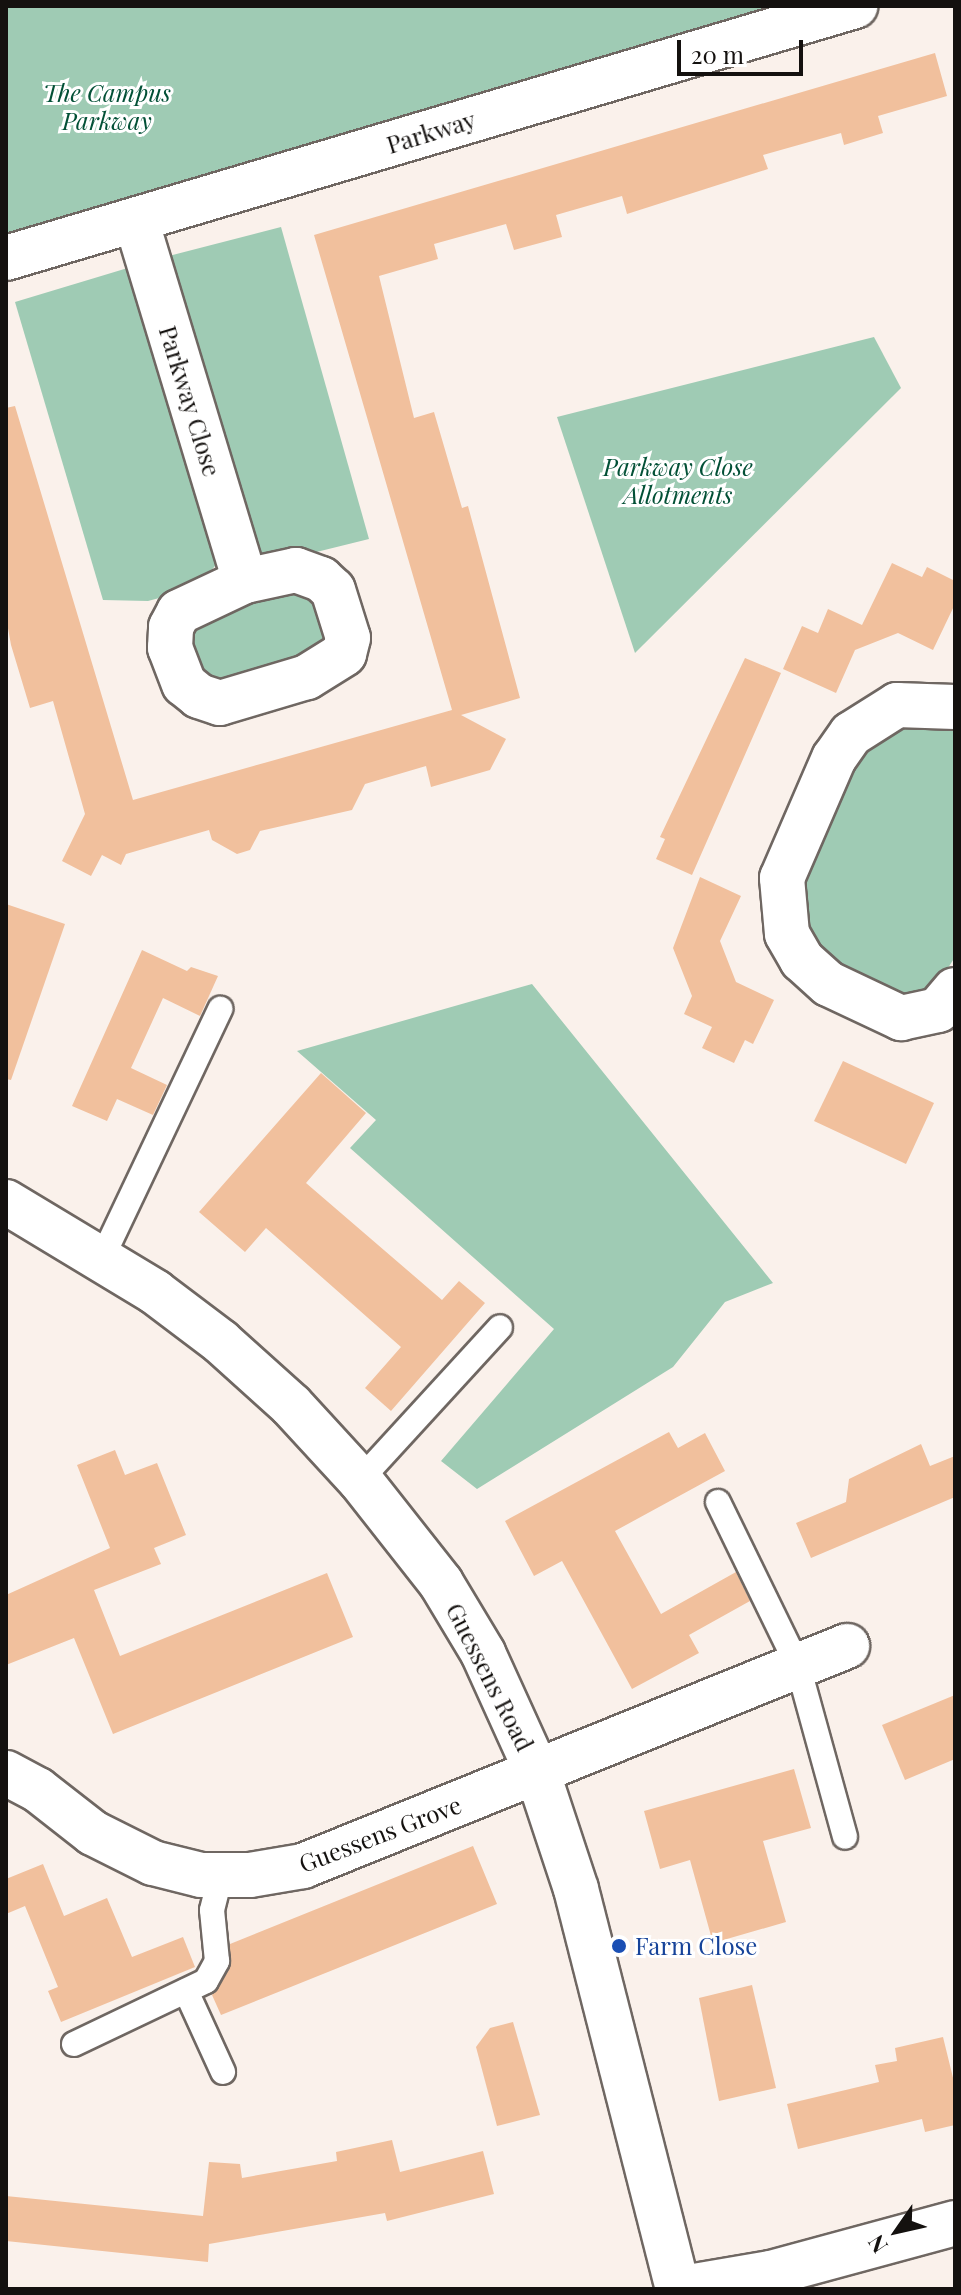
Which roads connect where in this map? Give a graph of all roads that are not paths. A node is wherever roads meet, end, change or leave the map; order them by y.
1 (855, 6) edge
2 (136, 220) junction
3 (6, 258) edge
4 (245, 581) dead end
5 (955, 707) edge
6 (955, 990) edge
7 (220, 1009) dead end
8 (6, 1202) edge
9 (102, 1258) junction
10 (500, 1327) dead end
11 (360, 1480) junction
12 (718, 1502) dead end
13 (847, 1646) dead end
14 (798, 1666) junction
15 (6, 1773) edge
16 (538, 1774) junction
17 (845, 1837) dead end
18 (221, 1875) junction
19 (186, 1991) junction
20 (74, 2044) dead end
21 (223, 2072) dead end
22 (955, 2223) edge
23 (678, 2289) edge

1 - 2 street, Parkway
2 - 3 street, Parkway
2 - 4 street, Parkway Close
5 - 6 street
7 - 9 lane
8 - 9 street, Guessens Road
9 - 11 street, Guessens Road
10 - 11 lane
11 - 16 street, Guessens Road
12 - 14 lane
13 - 14 street
14 - 16 street
14 - 17 lane
15 - 18 street, Guessens Grove
16 - 18 street, Guessens Grove
16 - 23 street, Guessens Road
18 - 19 lane
19 - 20 lane
19 - 21 lane
22 - 23 street

